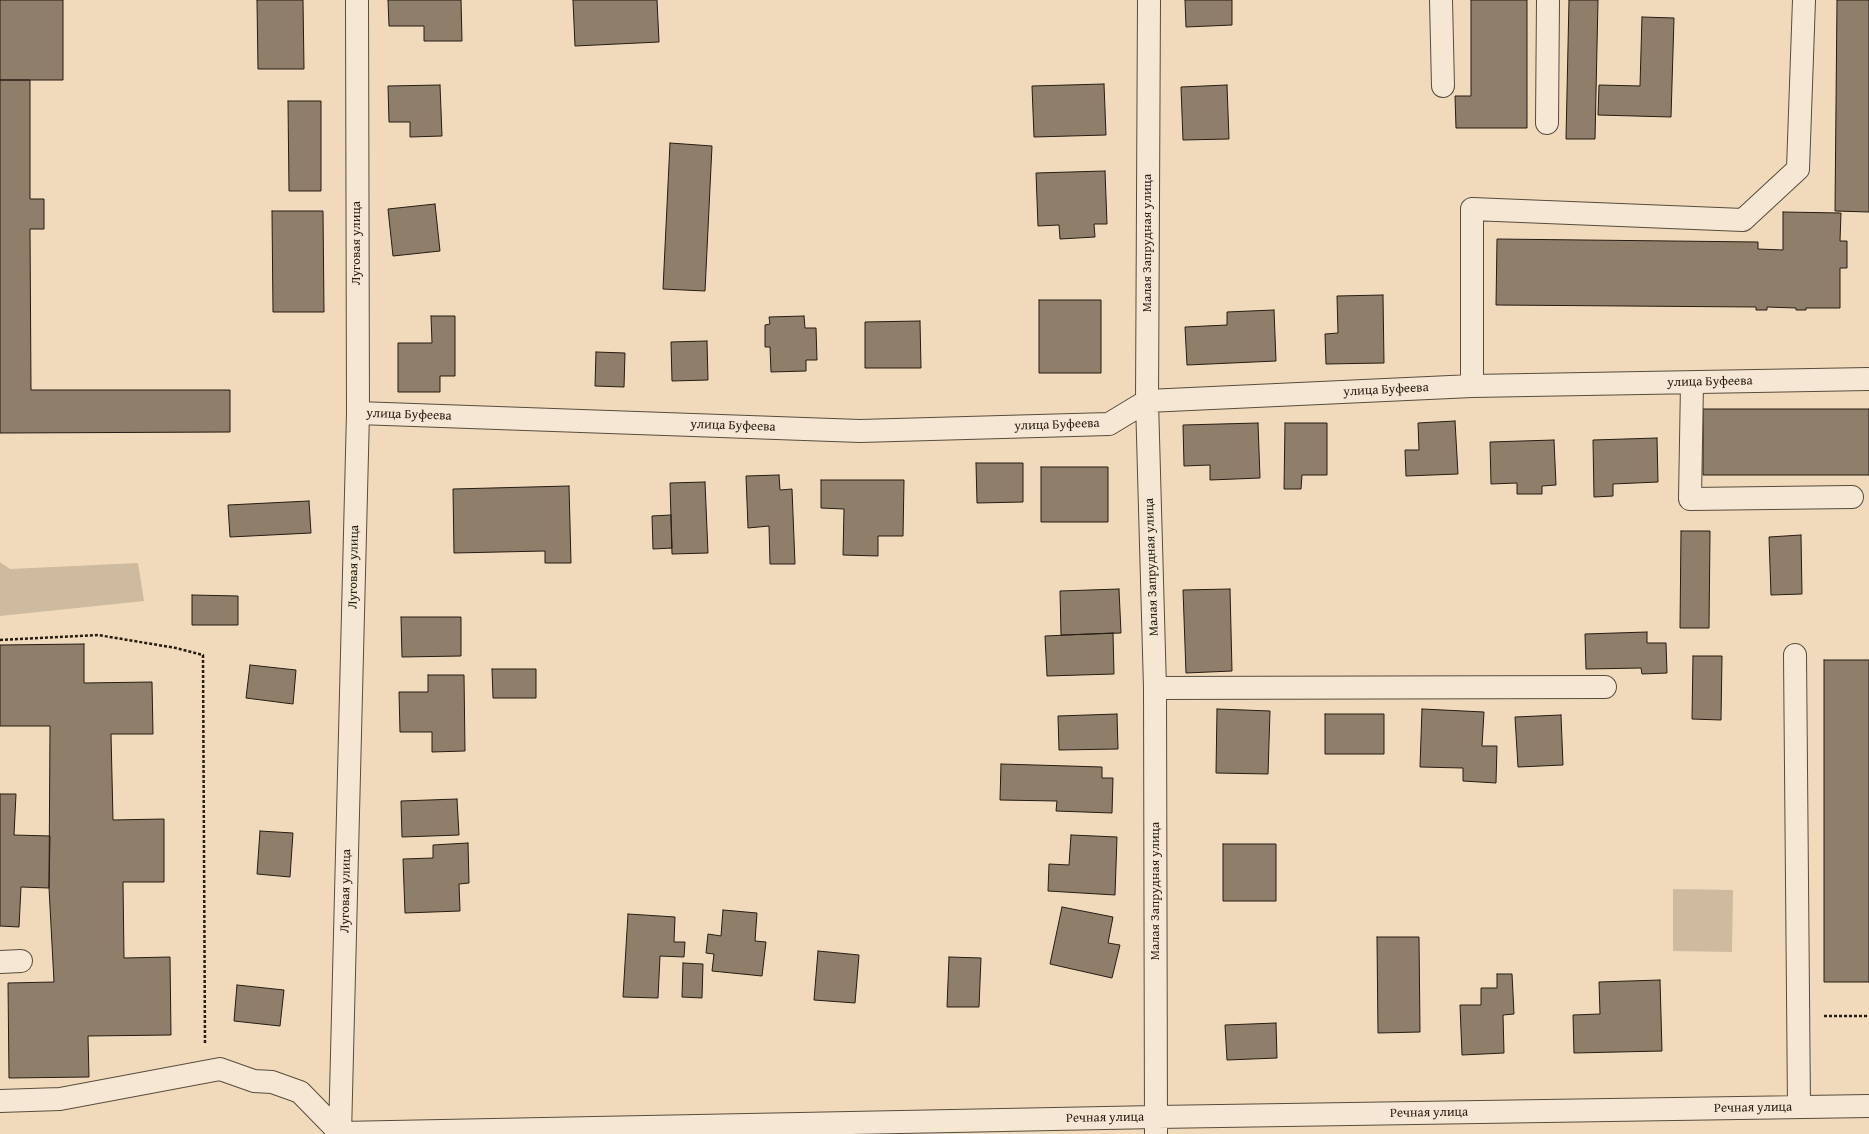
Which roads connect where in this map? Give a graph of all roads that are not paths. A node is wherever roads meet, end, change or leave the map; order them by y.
1 (357, 0) edge
2 (1149, 0) edge
3 (1441, 0) edge
4 (1548, 0) edge
5 (1804, 0) edge
6 (1443, 86) dead end
7 (1547, 123) dead end
8 (1869, 379) edge
9 (1692, 383) junction
10 (1472, 386) junction
11 (1147, 401) junction
12 (358, 413) junction
13 (1852, 497) dead end
14 (1795, 655) dead end
15 (1605, 687) dead end
16 (1155, 688) junction
17 (21, 961) dead end
18 (0, 962) edge
19 (0, 1101) edge
20 (1869, 1106) edge
21 (1799, 1108) junction
22 (1156, 1125) edge
23 (340, 1134) edge

1 - 12 street, Луговая улица
2 - 11 street, Малая Запрудная улица
3 - 6 street
4 - 7 street
5 - 10 street
8 - 9 street, улица Буфеева
9 - 10 street, улица Буфеева
9 - 13 street
10 - 11 street, улица Буфеева
11 - 12 street, улица Буфеева
11 - 16 street, Малая Запрудная улица
12 - 23 street, Луговая улица
14 - 21 street
15 - 16 street
16 - 22 street, Малая Запрудная улица
17 - 18 street
19 - 23 street
20 - 21 street, Речная улица
21 - 22 street, Речная улица
22 - 23 street, Речная улица

